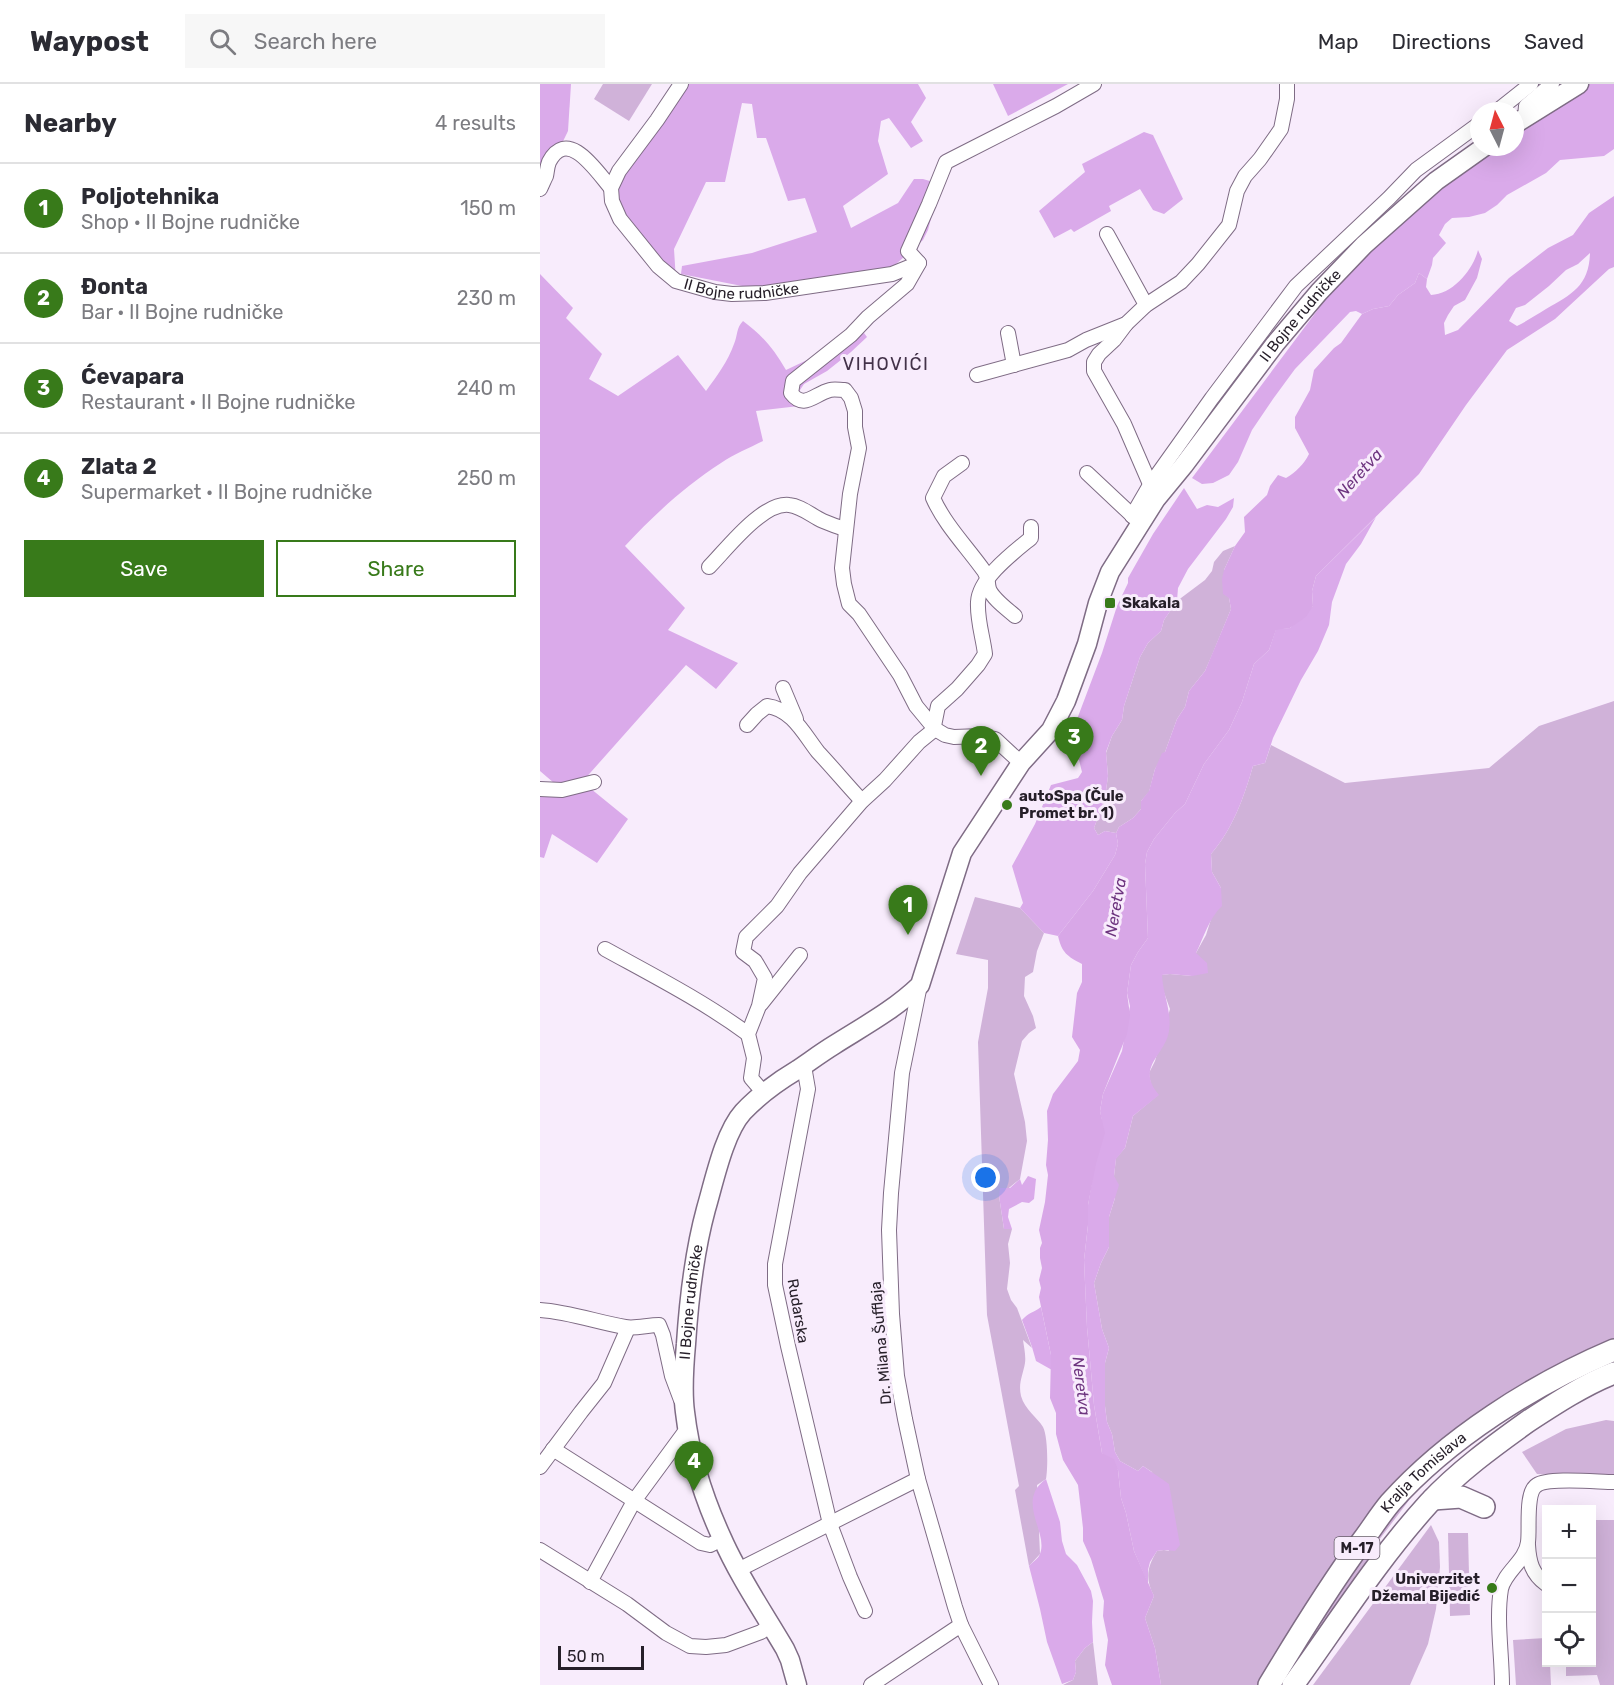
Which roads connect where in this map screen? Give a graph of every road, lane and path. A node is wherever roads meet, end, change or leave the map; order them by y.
1 (681, 84) edge
2 (1094, 84) edge
3 (1287, 84) edge
4 (1531, 84) edge
5 (1552, 84) edge
6 (1579, 84) edge
7 (1508, 102) edge
8 (1524, 111) edge
9 (1524, 118) edge
10 (1470, 130) edge
11 (1454, 143) junction
12 (1470, 151) edge
13 (1472, 156) edge
14 (611, 188) junction
15 (540, 189) edge
16 (1107, 234) dead end
17 (919, 263) junction
18 (1146, 305) junction
19 (1126, 324) junction
20 (1008, 333) dead end
21 (1014, 365) junction
22 (977, 375) dead end
23 (962, 463) dead end
24 (1087, 473) dead end
25 (1153, 492) junction
26 (1137, 520) junction
27 (1031, 527) dead end
28 (845, 530) junction
29 (709, 567) dead end
30 (988, 577) junction
31 (1015, 616) dead end
32 (783, 688) dead end
33 (747, 725) dead end
34 (800, 727) junction
35 (934, 727) junction
36 (1021, 763) junction
37 (594, 782) dead end
38 (540, 789) edge
39 (862, 801) junction
40 (605, 949) dead end
41 (800, 955) dead end
42 (920, 985) junction
43 (759, 1006) junction
44 (748, 1034) junction
45 (804, 1066) junction
46 (763, 1092) junction
47 (540, 1310) edge
48 (628, 1328) junction
49 (1614, 1350) edge
50 (1614, 1372) edge
51 (684, 1410) junction
52 (687, 1429) junction
53 (553, 1449) junction
54 (540, 1467) edge
55 (918, 1479) junction
56 (1614, 1482) edge
57 (1433, 1499) junction
58 (634, 1501) junction
59 (1484, 1507) dead end
60 (830, 1524) junction
61 (722, 1539) junction
62 (1528, 1543) junction
63 (540, 1550) edge
64 (738, 1570) junction
65 (1542, 1580) edge
66 (590, 1582) junction
67 (865, 1611) dead end
68 (771, 1625) junction
69 (961, 1625) junction
70 (797, 1685) edge
71 (871, 1685) edge
72 (991, 1685) edge
73 (1269, 1685) edge
74 (1293, 1685) edge
75 (1502, 1685) edge

1 - 14 street
2 - 17 street
3 - 18 street
4 - 7 street
5 - 8 street
6 - 9 street
10 - 11 street, II Bojne rudničke
11 - 12 street, II Bojne rudničke
11 - 25 street, II Bojne rudničke
13 - 25 street, II Bojne rudničke
14 - 15 street, II Bojne rudničke
14 - 17 street, II Bojne rudničke
16 - 18 street
17 - 28 street
18 - 19 street
19 - 21 street
19 - 25 street
20 - 21 street
21 - 22 street
23 - 30 street
24 - 26 street
25 - 26 street, II Bojne rudničke
26 - 36 street, II Bojne rudničke
27 - 30 street
28 - 29 street
28 - 35 street
30 - 31 street
30 - 35 street
32 - 34 street
33 - 34 street
34 - 39 street
35 - 36 street
35 - 39 street
36 - 42 street, II Bojne rudničke
37 - 38 street
39 - 43 street
40 - 44 street
41 - 43 street
42 - 45 street, II Bojne rudničke
42 - 55 street, Dr. Milana Šufflaja
43 - 44 street
44 - 46 street
45 - 46 street, II Bojne rudničke
45 - 60 street, Rudarska
46 - 51 street, II Bojne rudničke
47 - 48 street, II Bojne rudničke
48 - 51 street, II Bojne rudničke
48 - 53 street
49 - 73 main road, Kralja Tomislava / M-17
50 - 57 main road, Kralja Tomislava / M-17
51 - 52 street
52 - 58 street
52 - 61 street
53 - 54 street
53 - 58 street
55 - 60 street
55 - 69 street, Dr. Milana Šufflaja
56 - 62 street
57 - 59 main road
57 - 74 main road, Kralja Tomislava / M-17
58 - 61 street
58 - 66 street
60 - 64 street
60 - 67 street, Rudarska
61 - 64 street
62 - 65 street
62 - 75 street
63 - 66 street
64 - 68 street
66 - 68 street
68 - 70 street
69 - 71 street
69 - 72 street, Dr. Milana Šufflaja

